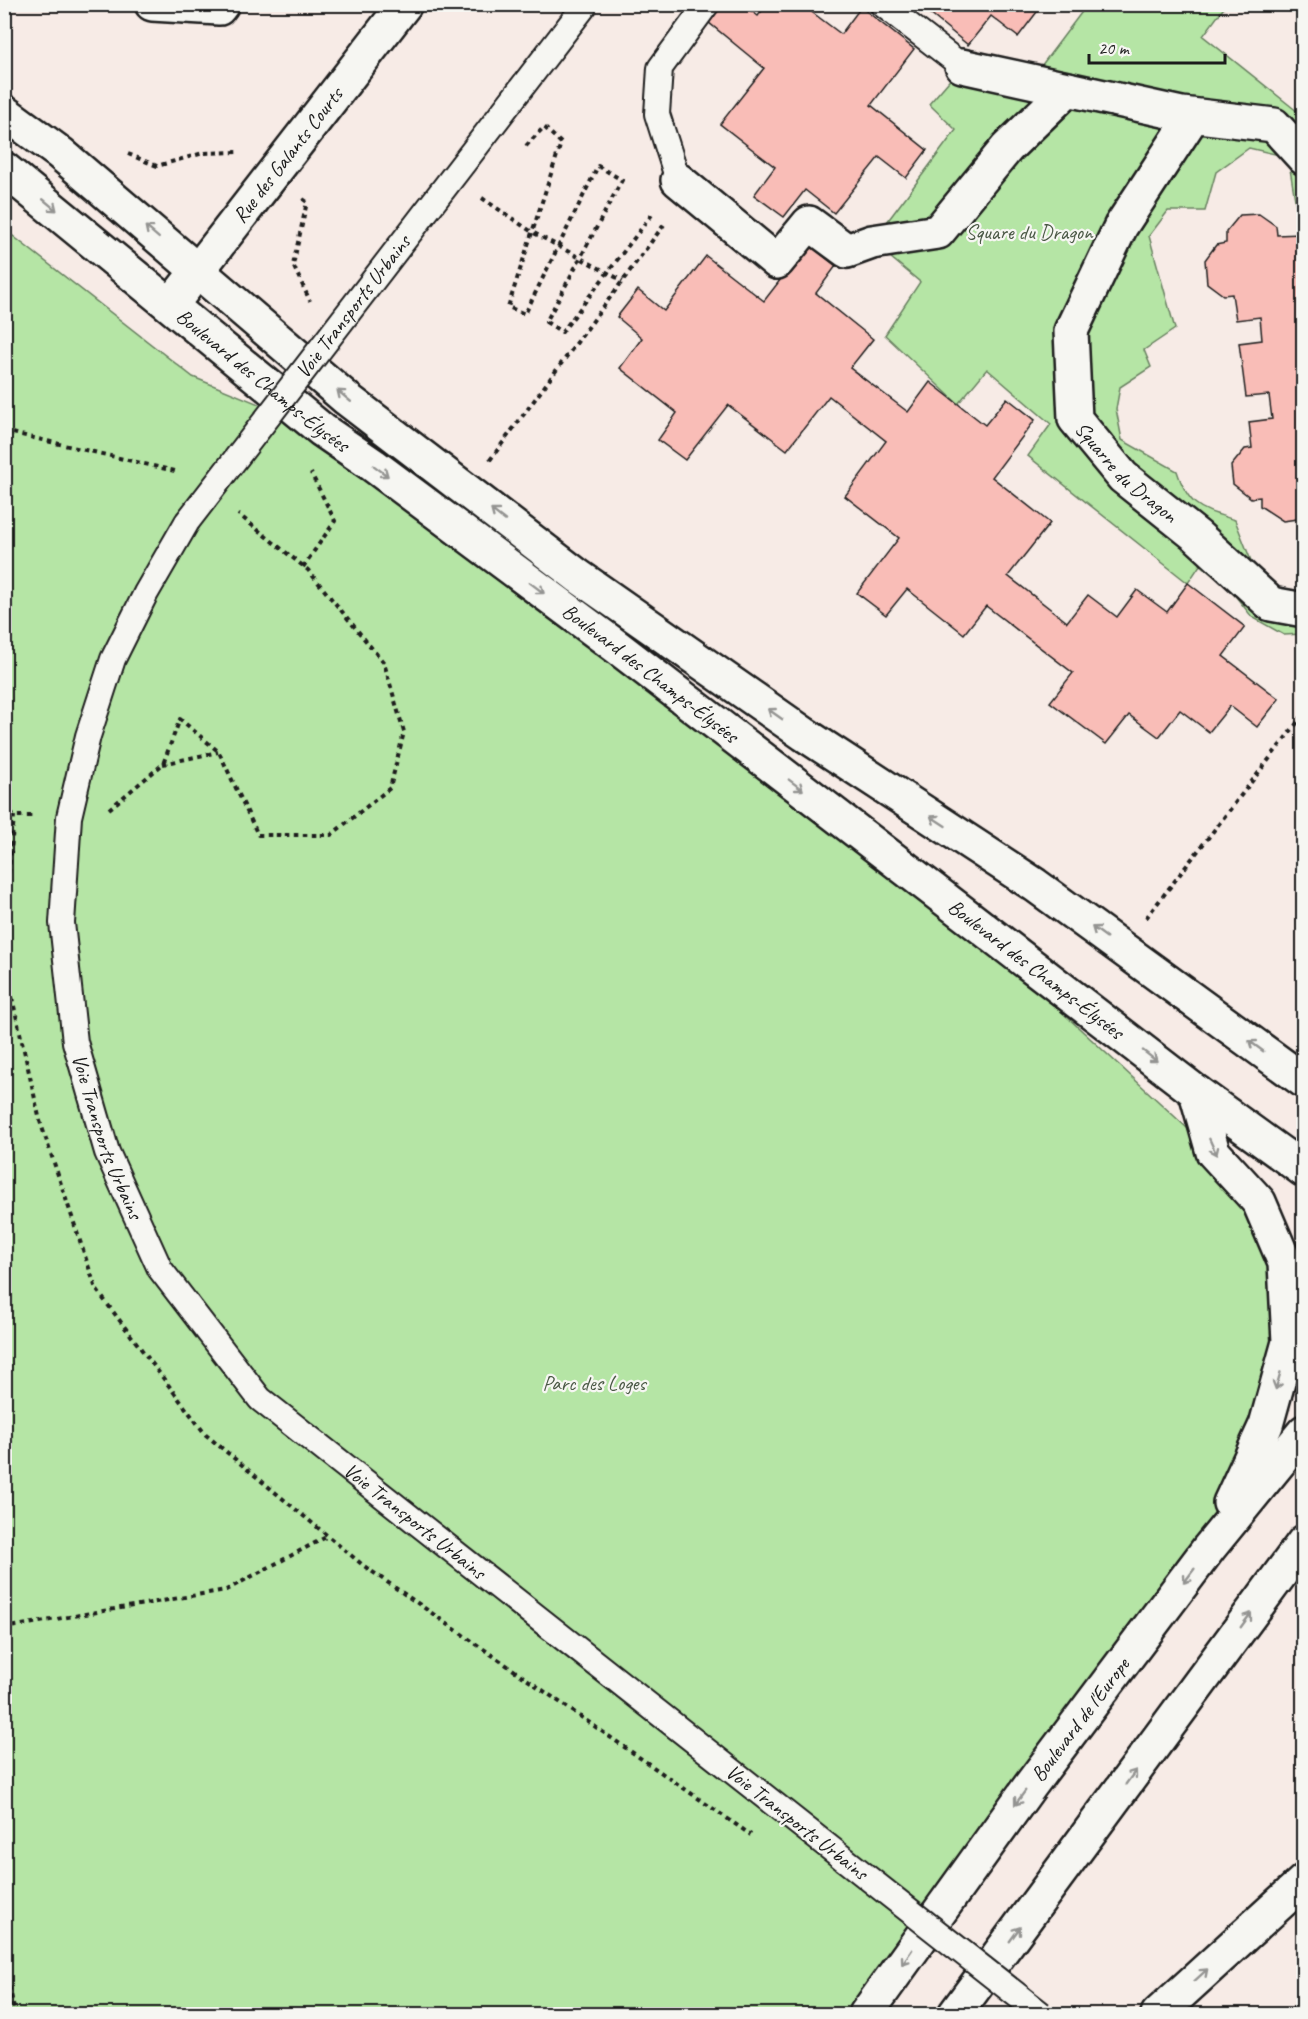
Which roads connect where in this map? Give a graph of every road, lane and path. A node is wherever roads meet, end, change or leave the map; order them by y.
1 (152, 4) edge
2 (222, 4) edge
3 (405, 4) edge
4 (586, 4) edge
5 (707, 4) edge
6 (882, 4) edge
7 (962, 66) joint
8 (1068, 88) junction
9 (4, 112) edge
10 (1193, 116) junction
11 (520, 153) dead end
12 (126, 154) dead end
13 (1304, 158) edge
14 (4, 169) edge
15 (271, 174) junction
16 (684, 185) junction
17 (479, 196) dead end
18 (532, 232) junction
19 (558, 246) junction
20 (581, 258) junction
21 (196, 270) junction
22 (607, 273) junction
23 (623, 281) junction
24 (312, 304) dead end
25 (171, 305) junction
26 (4, 431) edge
27 (488, 462) dead end
28 (189, 474) dead end
29 (232, 510) dead end
30 (1304, 610) edge
31 (1304, 714) edge
32 (219, 752) junction
33 (163, 764) junction
34 (110, 801) dead end
35 (14, 816) dead end
36 (1145, 919) dead end
37 (4, 927) edge
38 (1304, 1081) edge
39 (1196, 1092) junction
40 (1304, 1170) edge
41 (1304, 1431) edge
42 (328, 1536) dead end
43 (1304, 1542) edge
44 (1209, 1548) junction
45 (4, 1628) edge
46 (1304, 1881) edge
47 (4, 1960) edge
48 (15, 2014) edge
49 (866, 2014) edge
50 (955, 2014) edge
51 (1041, 2014) edge
52 (1158, 2014) edge

1 - 2 main road
3 - 15 main road, Rue des Galants Courts
4 - 51 lane, Voie Transports Urbains, bridge
5 - 16 lane
6 - 7 lane
7 - 8 main road
8 - 10 main road
8 - 16 main road
21 -> 9 main road, Boulevard des Champs-Élysées
10 - 13 main road
10 - 30 main road, Squarre du Dragon
11 - 18 path
12 - 15 path
14 -> 25 main road, Boulevard des Champs-Élysées
15 - 21 main road, Rue des Galants Courts
15 - 24 path
16 - 22 path
16 - 23 path
17 - 18 path
18 - 19 path
18 - 19 path
19 - 20 path
19 - 20 path
20 - 22 path
20 - 22 path
21 - 25 main road, Rue des Galants Courts
38 -> 21 main road, Boulevard des Champs-Élysées
22 - 23 path
23 - 27 path
25 -> 39 main road, Boulevard des Champs-Élysées
26 - 28 path
29 - 32 path
31 - 36 path
32 - 33 path
32 - 33 path
33 - 34 path
35 - 37 path
39 - 40 main road, Boulevard des Champs-Élysées
39 -> 44 main road
41 - 44 main road, Boulevard de l'Europe
42 - 45 path
50 -> 43 main road
44 -> 49 main road, Boulevard de l'Europe
52 -> 46 main road
47 - 48 path

